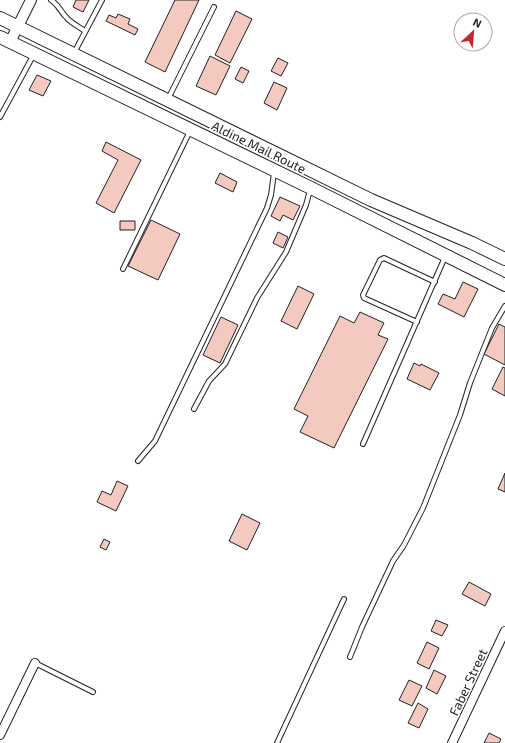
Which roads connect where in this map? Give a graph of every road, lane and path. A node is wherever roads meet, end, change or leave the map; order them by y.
1 (31, 0) edge
2 (51, 0) edge
3 (102, 0) edge
4 (214, 7) dead end
5 (0, 18) edge
6 (18, 27) junction
7 (85, 31) junction
8 (5, 39) edge
9 (34, 54) junction
10 (73, 55) junction
11 (167, 101) junction
12 (161, 115) junction
13 (0, 118) edge
14 (191, 129) junction
15 (274, 170) junction
16 (317, 173) junction
17 (311, 188) junction
18 (453, 235) junction
19 (446, 255) junction
20 (505, 259) edge
21 (123, 269) dead end
22 (504, 281) edge
23 (435, 282) junction
24 (505, 306) edge
25 (417, 322) junction
26 (194, 409) dead end
27 (363, 444) dead end
28 (138, 461) dead end
29 (344, 600) dead end
30 (505, 631) edge
31 (350, 657) dead end
32 (35, 663) joint
33 (93, 692) dead end
34 (0, 735) edge
35 (277, 743) edge
36 (452, 743) edge

1 - 6 street
2 - 7 lane
3 - 7 lane
4 - 11 lane
5 - 6 main road, Aldine Mail Route
6 - 8 street
6 - 10 main road, Aldine Mail Route
7 - 10 lane
8 - 9 main road, Aldine Mail Route
9 - 12 main road, Aldine Mail Route
9 - 13 lane
10 - 11 main road, Aldine Mail Route
11 - 12 main road
11 - 16 main road, Aldine Mail Route
12 - 14 main road, Aldine Mail Route
14 - 15 main road, Aldine Mail Route
14 - 21 lane
15 - 17 main road, Aldine Mail Route
15 - 28 lane
16 - 17 main road
16 - 18 main road, Aldine Mail Route
17 - 19 main road, Aldine Mail Route
17 - 26 lane
18 - 19 main road
18 - 20 main road, Aldine Mail Route
19 - 22 main road, Aldine Mail Route
19 - 23 lane
23 - 25 lane
23 - 25 lane
24 - 31 lane
25 - 27 lane
29 - 35 lane
30 - 36 street, Faber Street
32 - 33 lane
32 - 34 street

